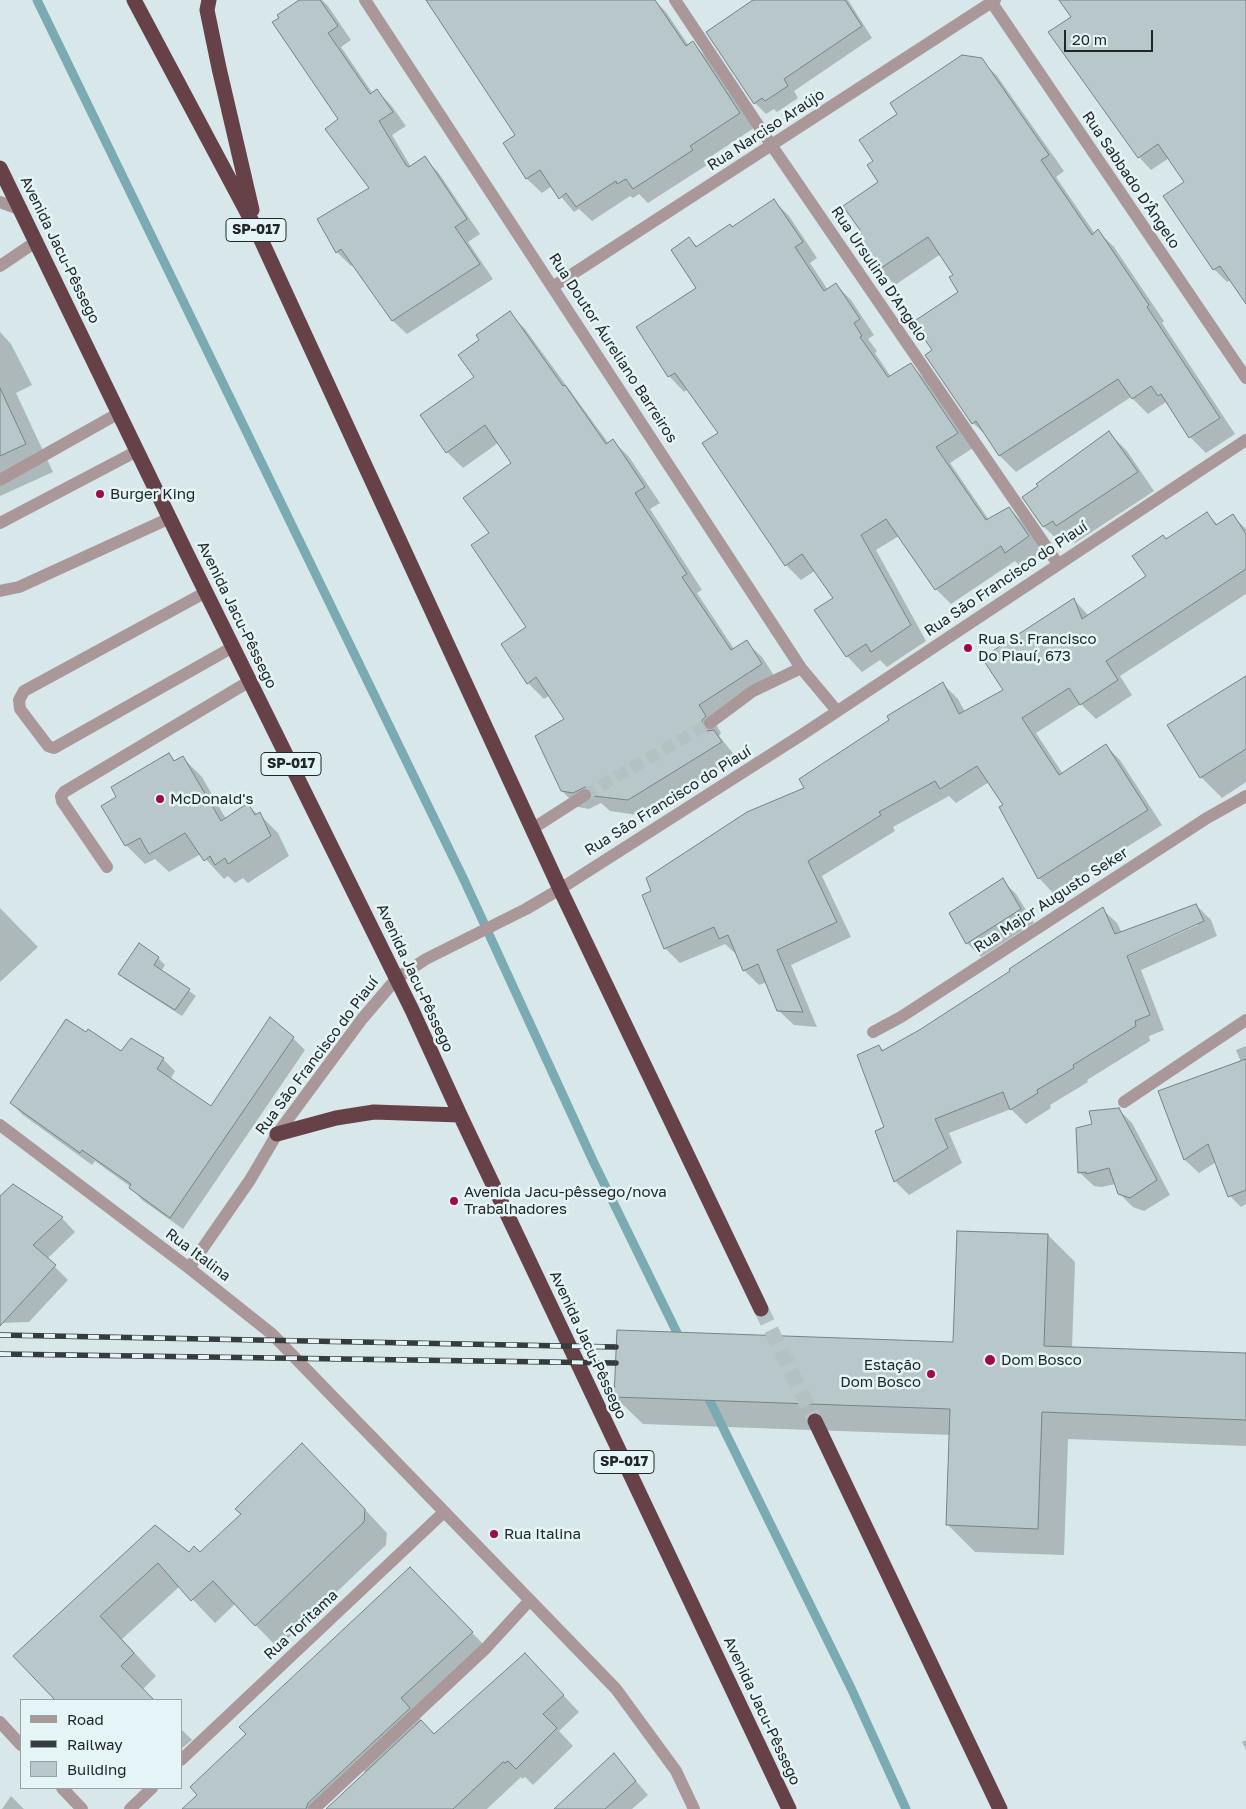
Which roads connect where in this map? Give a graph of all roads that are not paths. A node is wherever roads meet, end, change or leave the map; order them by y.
1 (134, 0) edge
2 (209, 0) edge
3 (365, 0) edge
4 (675, 0) edge
5 (992, 1) edge
6 (772, 146) junction
7 (0, 168) edge
8 (0, 202) edge
9 (22, 210) junction
10 (257, 231) junction
11 (37, 241) junction
12 (0, 266) edge
13 (554, 286) junction
14 (1246, 378) edge
15 (120, 413) junction
16 (1246, 440) edge
17 (137, 451) junction
18 (0, 480) edge
19 (170, 518) junction
20 (0, 522) edge
21 (1058, 564) junction
22 (0, 591) edge
23 (206, 592) junction
24 (233, 647) junction
25 (801, 668) junction
26 (250, 681) junction
27 (837, 712) junction
28 (710, 723) tunnel mouth
29 (585, 795) tunnel mouth
30 (1246, 796) edge
31 (532, 829) junction
32 (107, 867) dead end
33 (560, 889) junction
34 (397, 978) junction
35 (1246, 1020) edge
36 (873, 1032) dead end
37 (1124, 1102) dead end
38 (460, 1115) junction
39 (0, 1125) edge
40 (277, 1134) junction
41 (190, 1268) junction
42 (761, 1309) tunnel mouth
43 (815, 1421) tunnel mouth
44 (444, 1512) junction
45 (530, 1600) junction
46 (0, 1722) edge
47 (20, 1744) edge
48 (182, 1759) edge
49 (63, 1789) edge
50 (151, 1789) edge
51 (82, 1809) edge
52 (130, 1809) edge
53 (314, 1809) edge
54 (694, 1809) edge
55 (789, 1809) edge
56 (1000, 1809) edge

1 - 10 highway, SP-017
2 - 10 highway
3 - 13 street, Rua Doutor Áureliano Barreiros
4 - 6 street, Rua Ursulina D'Angelo
5 - 6 street, Rua Narciso Araújo
5 - 14 street, Rua Sabbado D'Ângelo
6 - 13 street, Rua Narciso Araújo
6 - 21 street, Rua Ursulina D'Angelo
7 - 9 highway, Avenida Jacu-Pêssego / SP-017
8 - 9 street
9 - 11 highway, Avenida Jacu-Pêssego / SP-017
10 - 31 highway, SP-017
11 - 12 street
11 - 15 highway, Avenida Jacu-Pêssego / SP-017
13 - 25 street, Rua Doutor Áureliano Barreiros
15 - 17 highway, Avenida Jacu-Pêssego / SP-017
15 - 18 street
16 - 21 street, Rua São Francisco do Piauí
17 - 19 highway, Avenida Jacu-Pêssego / SP-017
17 - 20 street
19 - 22 street
19 - 23 highway, Avenida Jacu-Pêssego / SP-017
21 - 27 street, Rua São Francisco do Piauí
23 - 24 highway, Avenida Jacu-Pêssego / SP-017
23 - 24 street
24 - 26 highway, Avenida Jacu-Pêssego / SP-017
25 - 27 street, Rua Doutor Áureliano Barreiros
25 - 28 street
26 - 32 street
26 - 34 highway, Avenida Jacu-Pêssego / SP-017
27 - 33 street, Rua São Francisco do Piauí
29 - 31 street
30 - 36 street, Rua Major Augusto Seker
31 - 33 highway, SP-017
33 - 34 street, Rua São Francisco do Piauí
33 - 42 highway, SP-017
34 - 38 highway, Avenida Jacu-Pêssego / SP-017
34 - 40 street, Rua São Francisco do Piauí
35 - 37 street
38 - 40 highway
38 - 55 highway, Avenida Jacu-Pêssego / SP-017
39 - 41 street, Rua Italina
40 - 41 street, Rua São Francisco do Piauí
41 - 44 street, Rua Italina
43 - 56 highway
44 - 45 street, Rua Italina
44 - 48 street, Rua Toritama
45 - 53 street
45 - 54 street, Rua Italina
46 - 47 street
49 - 51 street
50 - 52 street

